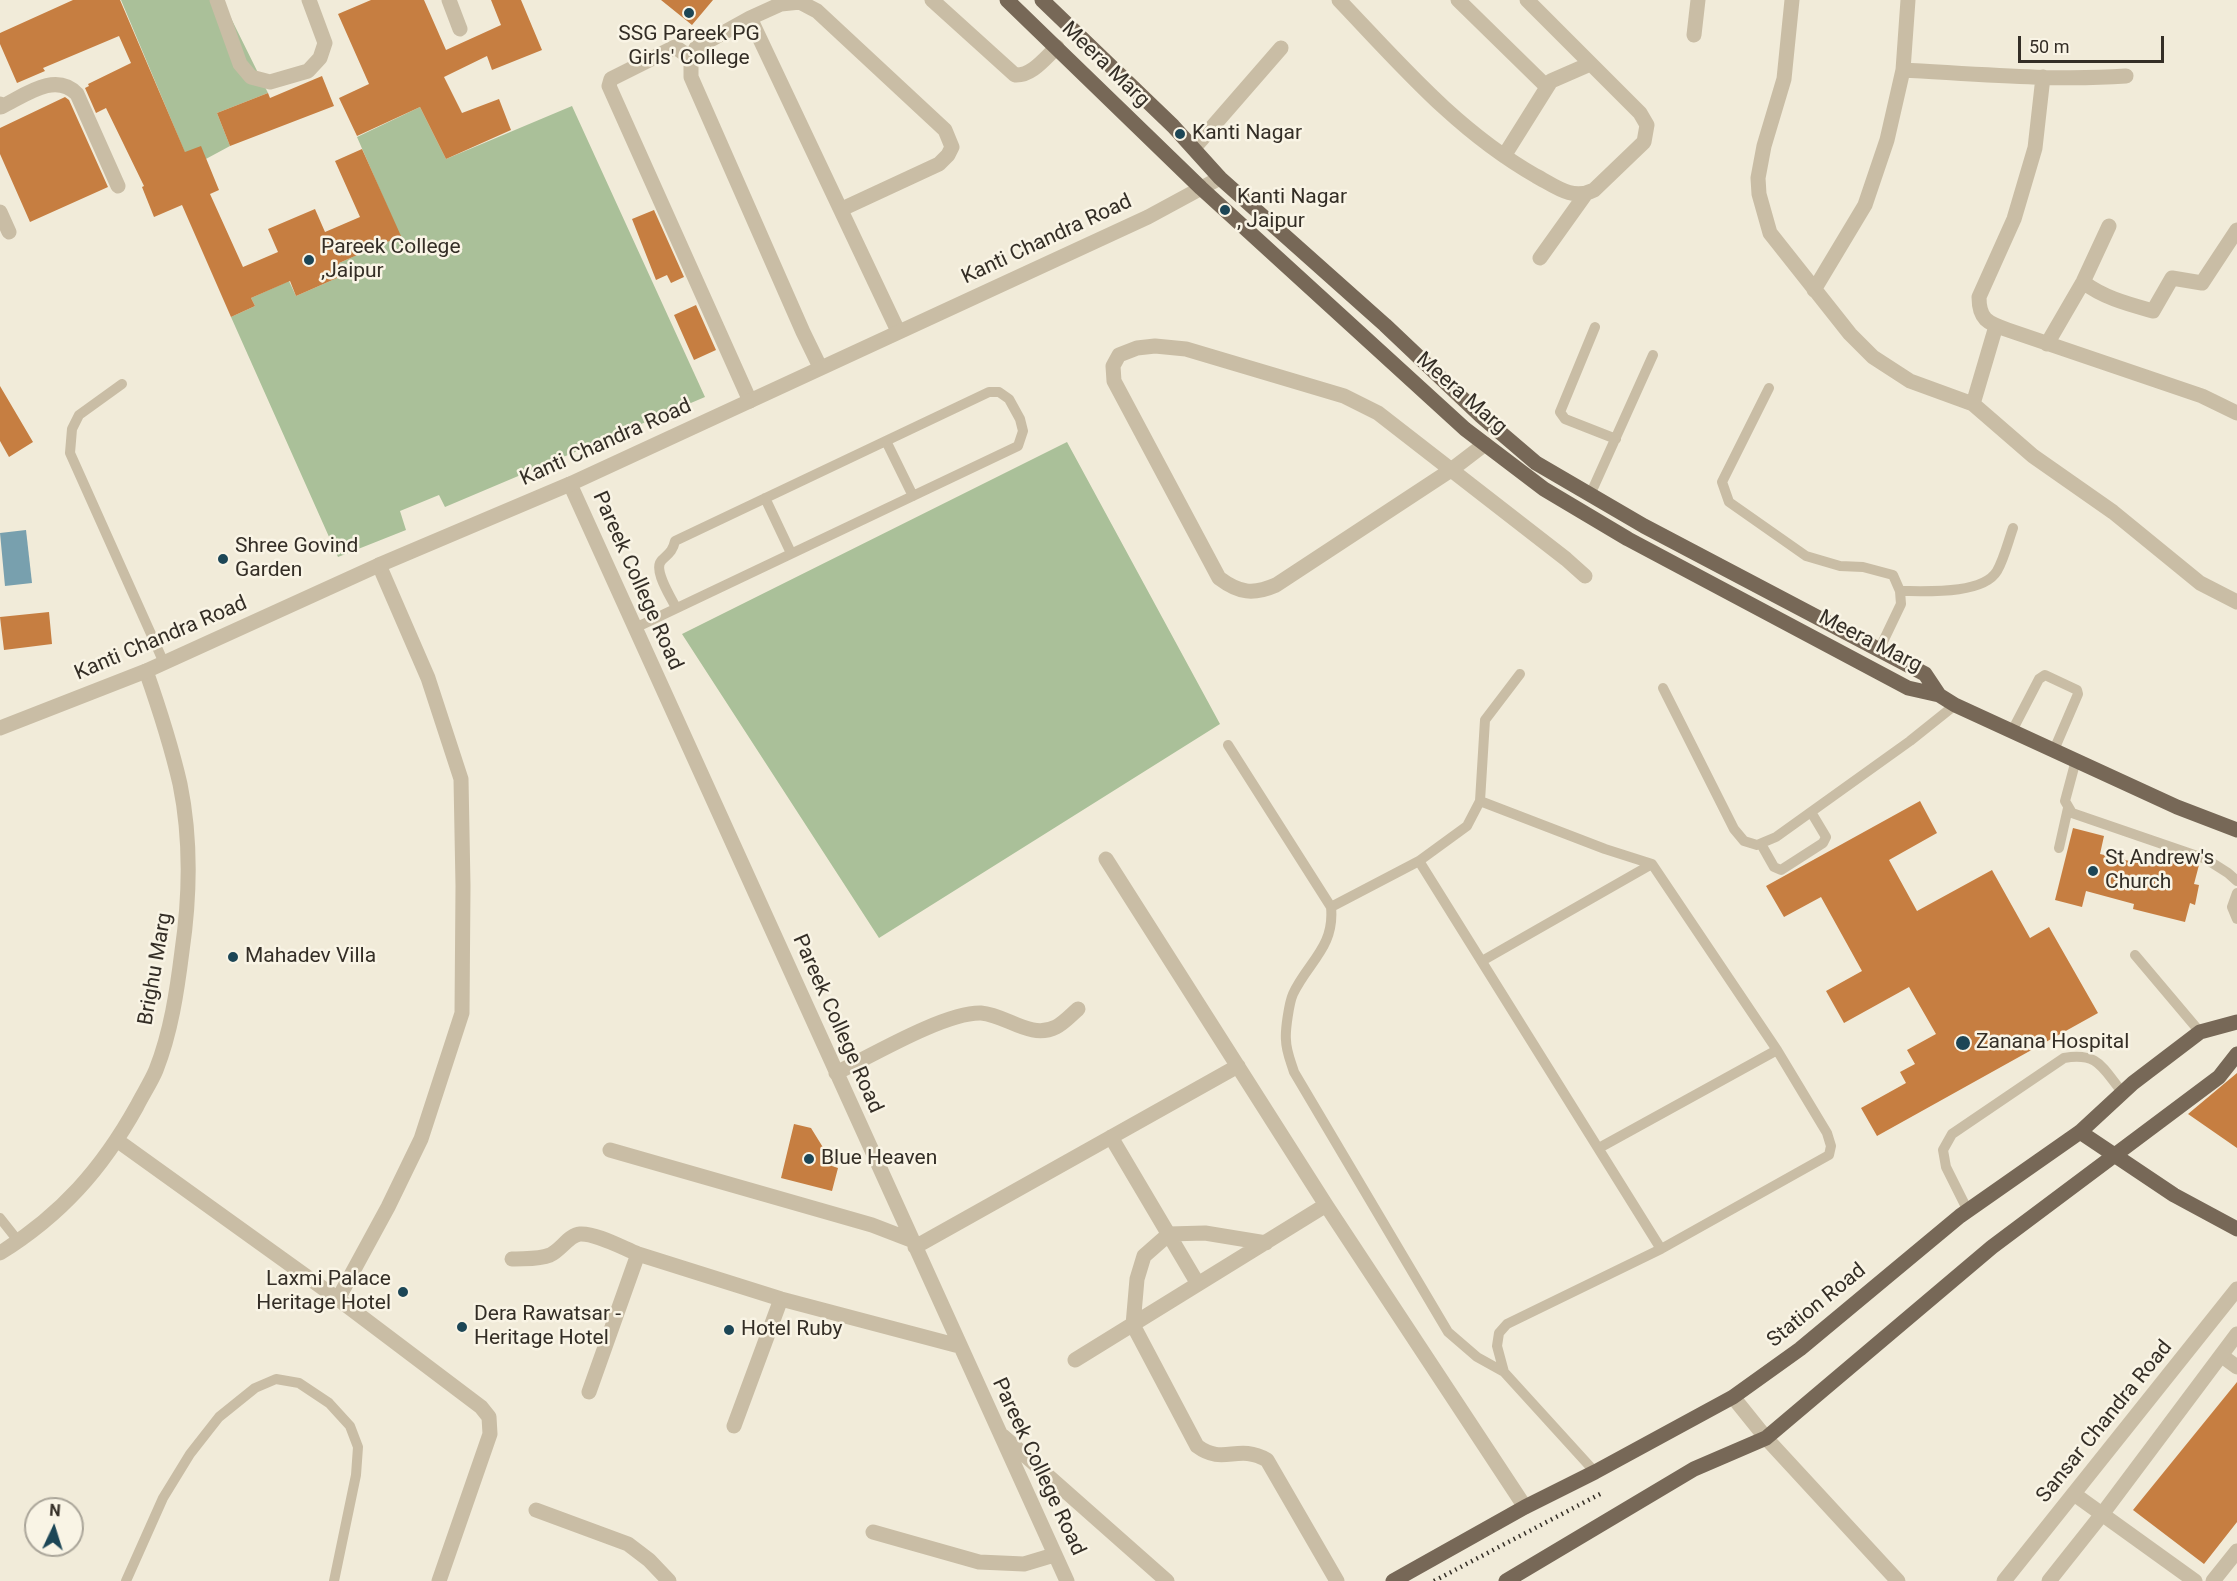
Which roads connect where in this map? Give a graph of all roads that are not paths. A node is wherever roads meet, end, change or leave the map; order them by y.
1 (217, 0) edge
2 (309, 0) edge
3 (449, 0) edge
4 (932, 0) edge
5 (1007, 0) edge
6 (1042, 0) edge
7 (1339, 0) edge
8 (1458, 0) edge
9 (1527, 0) edge
10 (1698, 0) edge
11 (1792, 0) edge
12 (1908, 0) edge
13 (750, 18) junction
14 (460, 29) dead end
15 (1694, 35) dead end
16 (1057, 47) junction
17 (1281, 48) dead end
18 (691, 58) junction
19 (1590, 64) junction
20 (1903, 70) junction
21 (2126, 76) dead end
22 (2043, 77) junction
23 (1547, 87) junction
24 (0, 106) edge
25 (1194, 148) junction
26 (1504, 156) junction
27 (1220, 178) junction
28 (118, 186) dead end
29 (1201, 188) junction
30 (1585, 195) junction
31 (842, 209) junction
32 (0, 212) edge
33 (2109, 226) dead end
34 (2237, 230) edge
35 (9, 232) dead end
36 (1540, 258) dead end
37 (2083, 282) junction
38 (1814, 290) junction
39 (1996, 326) junction
40 (1595, 327) dead end
41 (898, 331) junction
42 (2047, 344) junction
43 (1653, 355) dead end
44 (820, 367) junction
45 (122, 384) dead end
46 (1769, 388) dead end
47 (750, 401) junction
48 (1973, 404) junction
49 (2237, 413) edge
50 (1616, 439) junction
51 (885, 441) junction
52 (1485, 444) junction
53 (1451, 470) junction
54 (570, 484) junction
55 (1590, 495) junction
56 (913, 496) junction
57 (765, 498) junction
58 (2013, 528) dead end
59 (791, 553) junction
60 (379, 565) junction
61 (1585, 576) dead end
62 (1900, 591) junction
63 (2237, 602) edge
64 (676, 608) junction
65 (635, 628) junction
66 (1879, 650) junction
67 (164, 663) junction
68 (146, 671) junction
69 (1520, 674) dead end
70 (1663, 688) dead end
71 (1939, 695) junction
72 (1955, 705) junction
73 (0, 728) edge
74 (2012, 731) junction
75 (1228, 746) dead end
76 (2054, 750) junction
77 (2076, 760) junction
78 (1480, 801) junction
79 (2068, 808) junction
80 (1811, 812) junction
81 (2237, 830) edge
82 (1761, 844) junction
83 (2059, 848) dead end
84 (1106, 859) dead end
85 (1419, 861) junction
86 (1652, 864) junction
87 (2237, 881) edge
88 (2237, 893) edge
89 (1331, 907) junction
90 (2237, 919) edge
91 (2135, 955) dead end
92 (1482, 961) junction
93 (1078, 1010) dead end
94 (2237, 1022) edge
95 (2200, 1032) junction
96 (1777, 1050) junction
97 (2237, 1054) edge
98 (1238, 1066) junction
99 (836, 1073) junction
100 (2123, 1093) junction
101 (2080, 1132) junction
102 (1111, 1137) junction
103 (118, 1141) junction
104 (1599, 1148) junction
105 (610, 1150) dead end
106 (2116, 1156) junction
107 (1326, 1205) junction
108 (1968, 1211) junction
109 (0, 1218) edge
110 (2237, 1229) edge
111 (1169, 1234) junction
112 (19, 1242) junction
113 (913, 1243) junction
114 (1266, 1243) junction
115 (1661, 1249) junction
116 (0, 1254) edge
117 (638, 1254) junction
118 (512, 1259) dead end
119 (1198, 1284) junction
120 (2237, 1289) edge
121 (338, 1299) junction
122 (781, 1299) junction
123 (1133, 1325) junction
124 (2237, 1334) edge
125 (960, 1346) junction
126 (2222, 1356) junction
127 (1075, 1360) dead end
128 (2237, 1367) edge
129 (1504, 1372) junction
130 (589, 1392) dead end
131 (1733, 1397) junction
132 (734, 1426) dead end
133 (999, 1433) junction
134 (1766, 1438) junction
135 (1595, 1472) junction
136 (2074, 1494) junction
137 (1525, 1507) junction
138 (536, 1510) dead end
139 (2103, 1513) junction
140 (873, 1532) dead end
141 (2237, 1551) edge
142 (1054, 1555) junction
143 (126, 1581) edge
144 (334, 1581) edge
145 (439, 1581) edge
146 (669, 1581) edge
147 (1067, 1581) edge
148 (1167, 1581) edge
149 (1337, 1581) edge
150 (1393, 1581) edge
151 (1506, 1581) edge
152 (1898, 1581) edge
153 (2004, 1581) edge
154 (2049, 1581) edge
155 (2196, 1581) edge
156 (2214, 1581) edge

1 - 2 street
3 - 14 street
4 - 16 street
5 - 16 main road, Meera Marg
6 - 25 main road, Meera Marg
7 - 26 street
8 - 23 street
9 - 19 street
10 - 15 street
11 - 38 street
12 - 20 street
13 - 18 street
13 - 31 street
13 - 31 street
16 - 29 main road, Meera Marg
17 - 25 street
18 - 44 street
18 - 47 street
19 - 23 street
19 - 30 street
20 - 22 street
20 - 38 street
21 - 22 street
22 - 39 street
23 - 26 street
24 - 28 street
25 - 27 main road, Meera Marg
26 - 30 street
27 - 29 street, Kanti Chandra Road
27 - 55 main road, Meera Marg
29 - 41 street, Kanti Chandra Road
29 - 52 main road, Meera Marg
30 - 36 street
31 - 41 street
32 - 35 street
33 - 37 street
34 - 37 street
37 - 42 street
38 - 48 street
39 - 42 street
39 - 48 street
40 - 50 lane
41 - 44 street, Kanti Chandra Road
42 - 49 street
43 - 50 lane
44 - 47 street, Kanti Chandra Road
45 - 67 lane
46 - 62 lane
47 - 54 street, Kanti Chandra Road
48 - 63 street
50 - 55 lane
51 - 56 lane
51 - 56 lane
51 - 57 lane
52 - 53 street
52 - 71 main road, Meera Marg
53 - 53 street
53 - 61 street
54 - 60 street, Kanti Chandra Road
54 - 65 street, Pareek College Road
55 - 66 main road, Meera Marg
56 - 59 lane
57 - 59 lane
57 - 64 lane
58 - 62 lane
59 - 64 lane
60 - 67 street, Kanti Chandra Road
60 - 121 street
62 - 66 lane
64 - 65 lane
65 - 99 street, Pareek College Road
66 - 71 main road, Meera Marg
67 - 68 street, Kanti Chandra Road
68 - 73 street, Kanti Chandra Road
68 - 103 street, Brighu Marg
69 - 78 lane
70 - 82 lane
71 - 72 main road
72 - 74 main road
72 - 80 lane
74 - 76 main road
74 - 76 lane
75 - 89 lane
76 - 77 main road
77 - 79 lane
77 - 81 main road
78 - 85 lane
78 - 86 lane
79 - 83 lane
79 - 87 lane
80 - 82 lane
80 - 82 lane
84 - 98 street
85 - 89 lane
85 - 92 lane
86 - 92 lane
86 - 96 lane
88 - 90 lane
89 - 129 lane
91 - 95 lane
92 - 104 lane
93 - 99 street
94 - 95 main road, Station Road
95 - 100 main road, Station Road
96 - 104 lane
96 - 115 lane
97 - 106 main road
98 - 102 street
98 - 107 street
99 - 113 street, Pareek College Road
100 - 101 main road, Station Road
100 - 108 lane
101 - 106 main road
101 - 108 main road, Station Road
102 - 111 street
102 - 113 street
103 - 112 street, Brighu Marg
103 - 121 street
104 - 115 lane
105 - 113 street
106 - 110 main road
106 - 134 main road
107 - 114 street
107 - 137 street
108 - 131 main road, Station Road
109 - 112 lane
111 - 114 street
111 - 119 street
111 - 123 street
112 - 116 street, Brighu Marg
113 - 125 street, Pareek College Road
114 - 119 street
115 - 129 lane
117 - 118 street
117 - 122 street
117 - 130 street
119 - 123 street
120 - 136 street, Sansar Chandra Road
121 - 145 street
122 - 125 street
122 - 132 street
123 - 127 street
123 - 149 street
124 - 126 street
125 - 133 street, Pareek College Road
126 - 128 street
126 - 139 street
129 - 135 lane
131 - 134 street
131 - 135 main road, Station Road
133 - 142 street, Pareek College Road
133 - 148 street
134 - 151 main road
134 - 152 street
135 - 137 main road, Station Road
136 - 139 street
136 - 153 street, Sansar Chandra Road
137 - 150 main road, Station Road
138 - 146 street
139 - 154 street
139 - 155 street
140 - 142 street
141 - 156 street
142 - 147 street, Pareek College Road
143 - 144 lane

